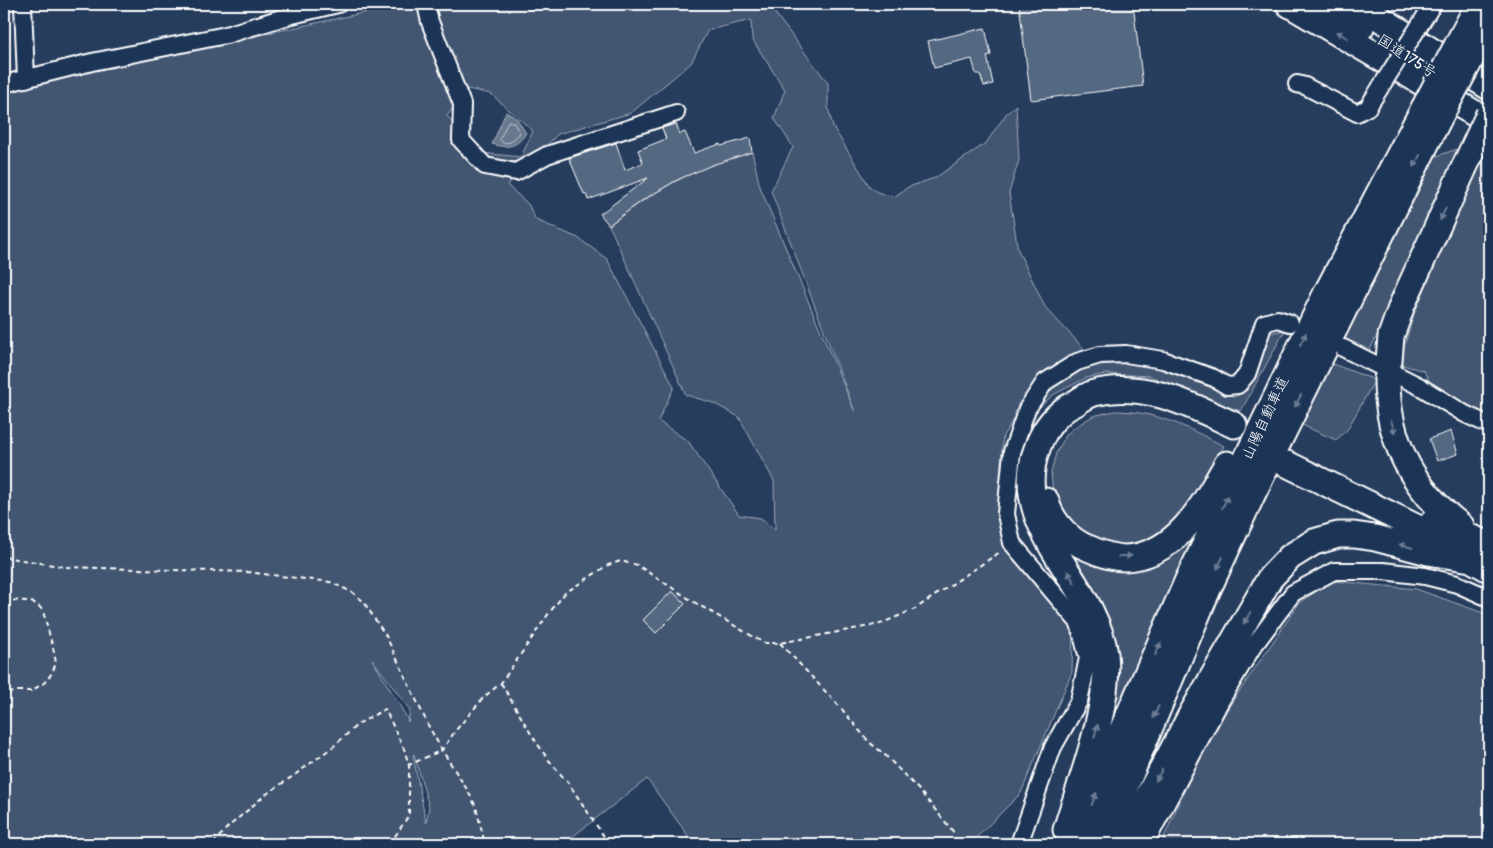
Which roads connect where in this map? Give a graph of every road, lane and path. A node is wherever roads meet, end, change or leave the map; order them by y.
1 (23, 4) edge
2 (338, 4) edge
3 (426, 4) edge
4 (1289, 4) edge
5 (1325, 4) edge
6 (1356, 4) edge
7 (1377, 4) edge
8 (1433, 4) edge
9 (1479, 4) edge
10 (1478, 34) edge
11 (26, 79) junction
12 (1489, 80) edge
13 (4, 84) edge
14 (1297, 84) dead end
15 (1489, 86) edge
16 (1489, 109) edge
17 (1431, 113) junction
18 (676, 114) dead end
19 (1489, 114) edge
20 (1489, 122) edge
21 (1290, 323) dead end
22 (1342, 348) dead end
23 (1291, 363) junction
24 (1489, 425) edge
25 (1289, 458) tunnel mouth
26 (1012, 543) junction
27 (1483, 554) edge
28 (4, 557) edge
29 (1489, 598) edge
30 (4, 600) edge
31 (780, 643) junction
32 (501, 683) junction
33 (4, 694) edge
34 (442, 750) junction
35 (409, 765) junction
36 (956, 835) dead end
37 (213, 844) edge
38 (390, 844) edge
39 (485, 844) edge
40 (609, 844) edge
41 (1019, 844) edge
42 (1062, 844) edge
43 (1076, 844) edge
44 (1101, 844) edge
45 (1123, 844) edge
46 (1145, 844) edge

1 - 11 street
2 - 11 street
3 - 18 street
20 -> 4 highway
5 - 16 highway, 国道175号
6 - 15 highway, 国道175号
7 - 12 highway
8 - 14 street, bridge
9 - 10 highway, 山陽自動車道
10 - 17 highway, 山陽自動車道, bridge
11 - 13 street
23 -> 17 highway, 山陽自動車道
17 -> 44 highway, 山陽自動車道
19 -> 27 highway, bridge
21 - 26 street
22 - 24 street
42 -> 23 highway
43 -> 23 highway, 山陽自動車道
25 - 27 highway
26 - 31 path
26 - 41 street
27 -> 45 highway
28 - 34 path
29 - 46 street
30 - 33 path
31 - 32 path
31 - 36 path
32 - 34 path
32 - 40 path
34 - 35 path
34 - 39 path
35 - 37 path
35 - 38 path

